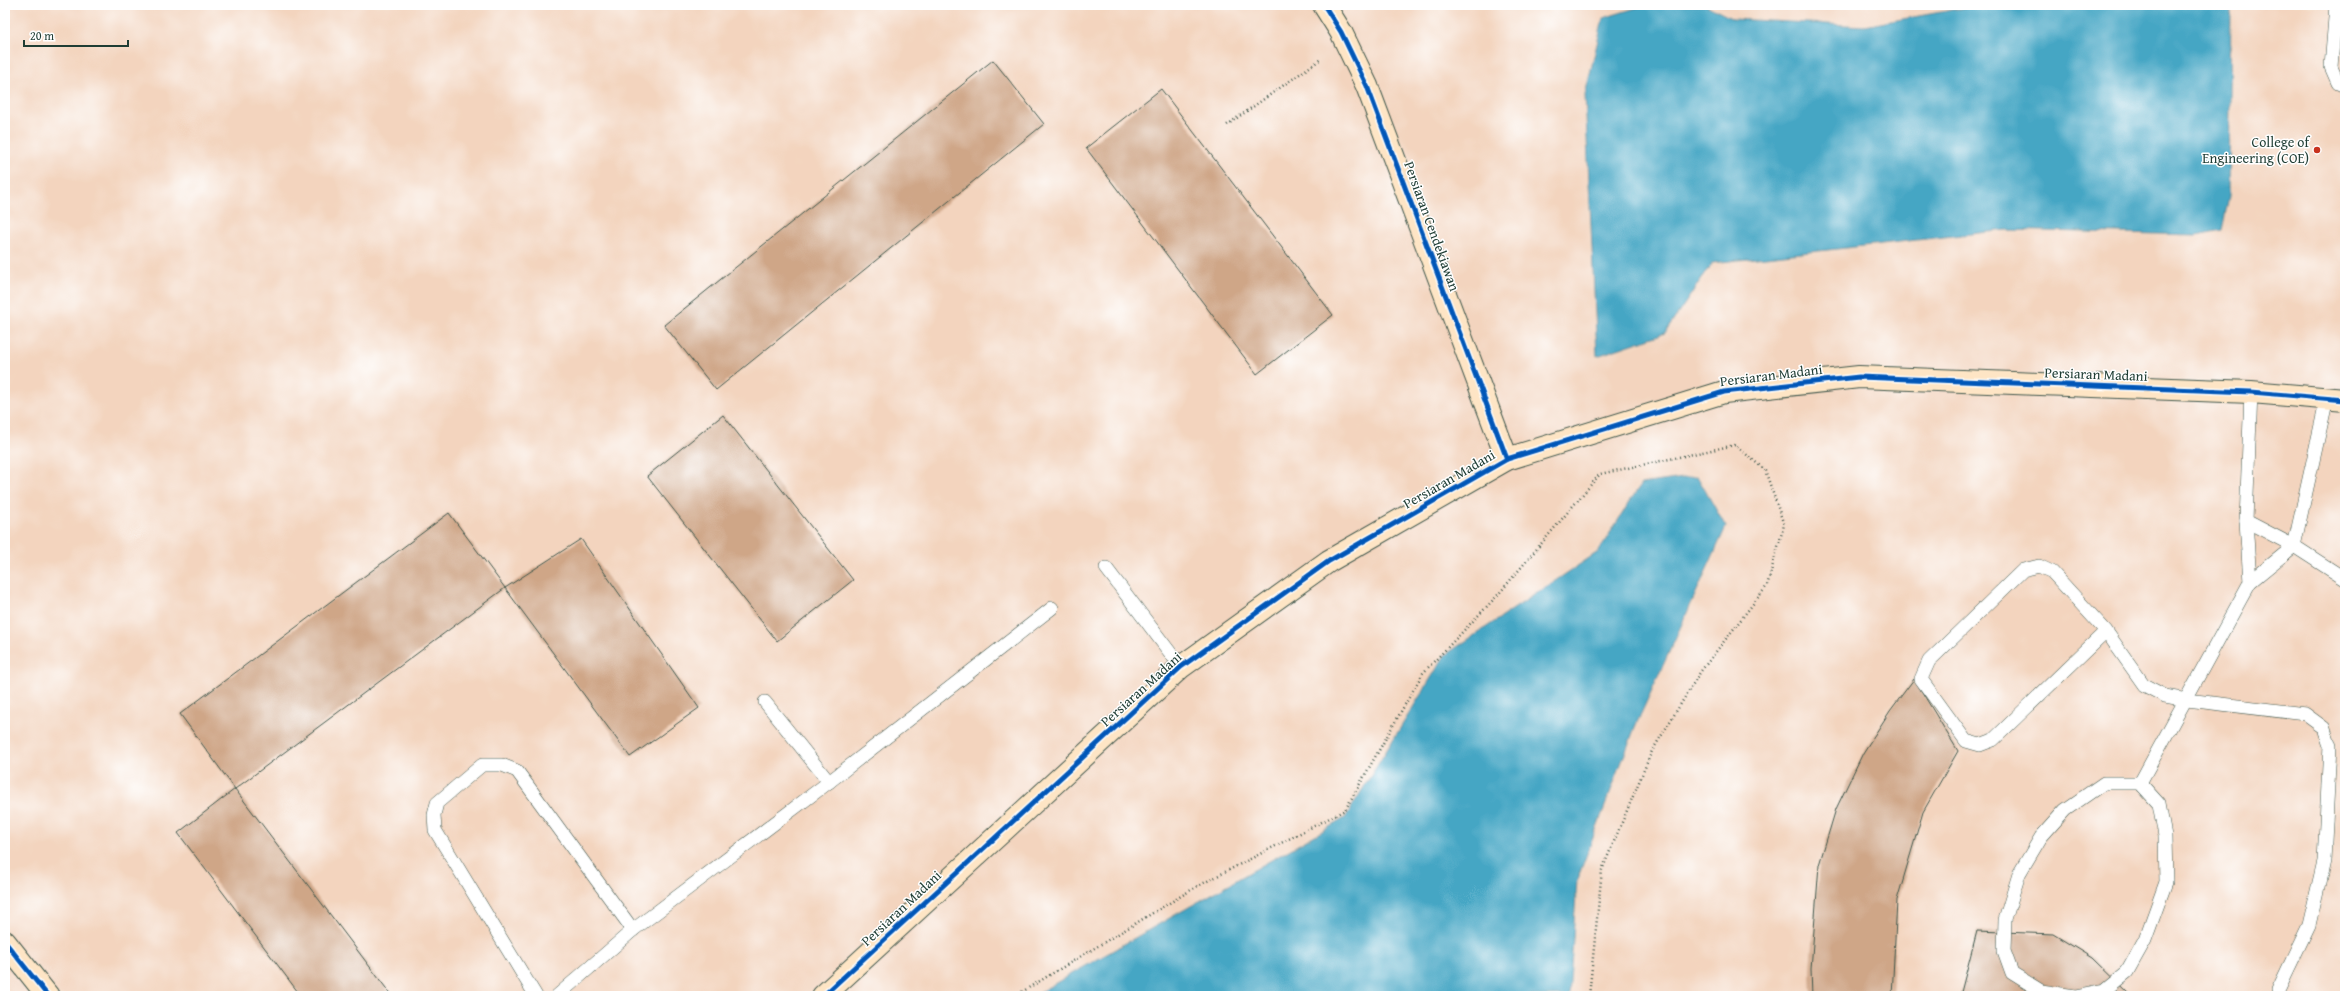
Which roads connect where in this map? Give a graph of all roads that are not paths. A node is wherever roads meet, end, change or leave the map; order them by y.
1 (1324, 5) edge
2 (2336, 5) edge
3 (2345, 86) edge
4 (2251, 392) junction
5 (2336, 399) edge
6 (1506, 460) junction
7 (2246, 521) junction
8 (2294, 546) junction
9 (1106, 568) dead end
10 (2345, 579) edge
11 (2250, 582) junction
12 (1052, 608) dead end
13 (2106, 631) junction
14 (1181, 667) junction
15 (2187, 700) junction
16 (765, 702) dead end
17 (829, 782) junction
18 (2140, 783) junction
19 (633, 930) junction
20 (5, 942) edge
21 (2278, 990) dead end
22 (48, 996) edge
23 (536, 996) edge
24 (557, 996) edge
25 (823, 996) edge

1 - 6 street, Persiaran Cendekiawan
2 - 3 lane
4 - 5 street, Persiaran Madani
4 - 6 street, Persiaran Madani
4 - 7 lane
5 - 8 lane
6 - 14 street, Persiaran Madani
7 - 8 lane
7 - 11 lane
8 - 10 lane
8 - 11 lane
9 - 14 lane
11 - 15 lane
12 - 17 lane
13 - 13 lane
13 - 15 lane
14 - 25 street, Persiaran Madani
15 - 18 lane
15 - 21 lane
16 - 17 lane
17 - 19 lane
18 - 18 lane
19 - 23 lane
19 - 24 lane
20 - 22 street

